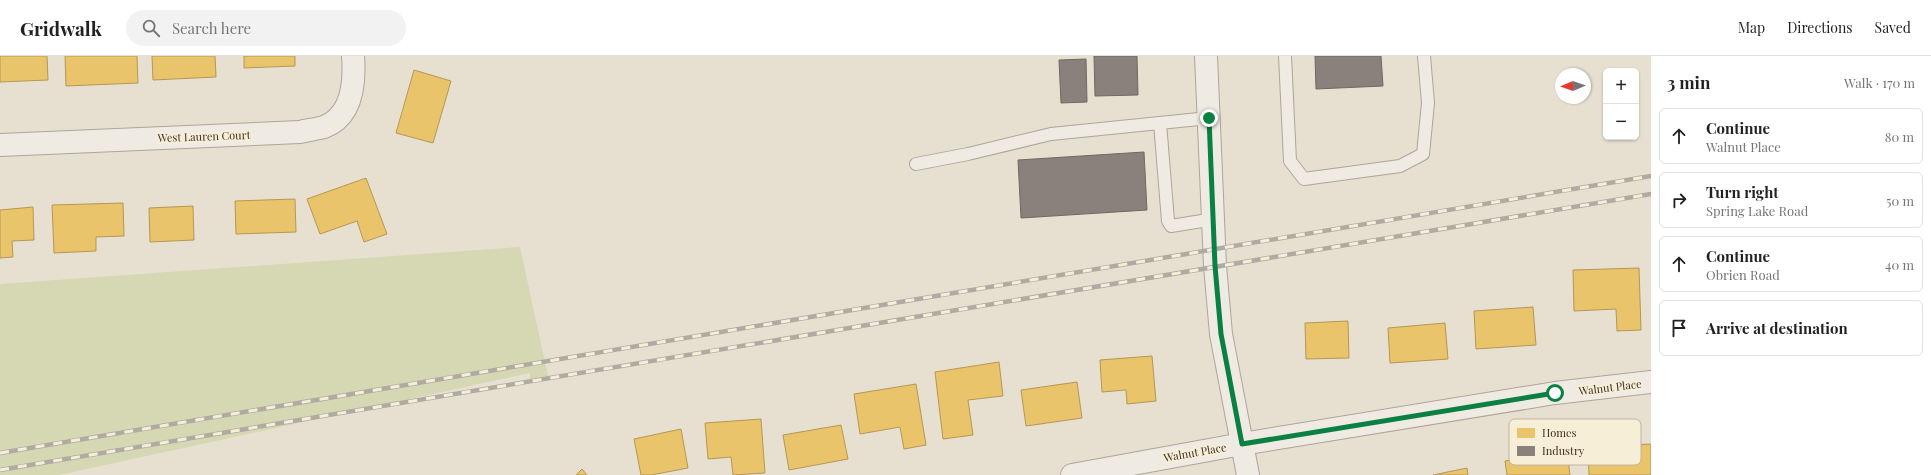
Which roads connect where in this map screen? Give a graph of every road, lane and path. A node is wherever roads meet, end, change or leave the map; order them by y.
1 (353, 56) edge
2 (1206, 56) edge
3 (1285, 56) edge
4 (1424, 56) edge
5 (1209, 118) junction
6 (1160, 123) junction
7 (0, 145) edge
8 (916, 164) dead end
9 (1214, 219) junction
10 (1651, 382) edge
11 (1242, 444) junction
12 (1072, 475) edge
13 (1248, 475) edge

1 - 7 street, West Lauren Court
2 - 5 street
3 - 4 lane
5 - 6 lane
5 - 9 street
6 - 8 lane
6 - 9 lane
9 - 11 street
10 - 11 street, Walnut Place
11 - 12 street, Walnut Place
11 - 13 street

